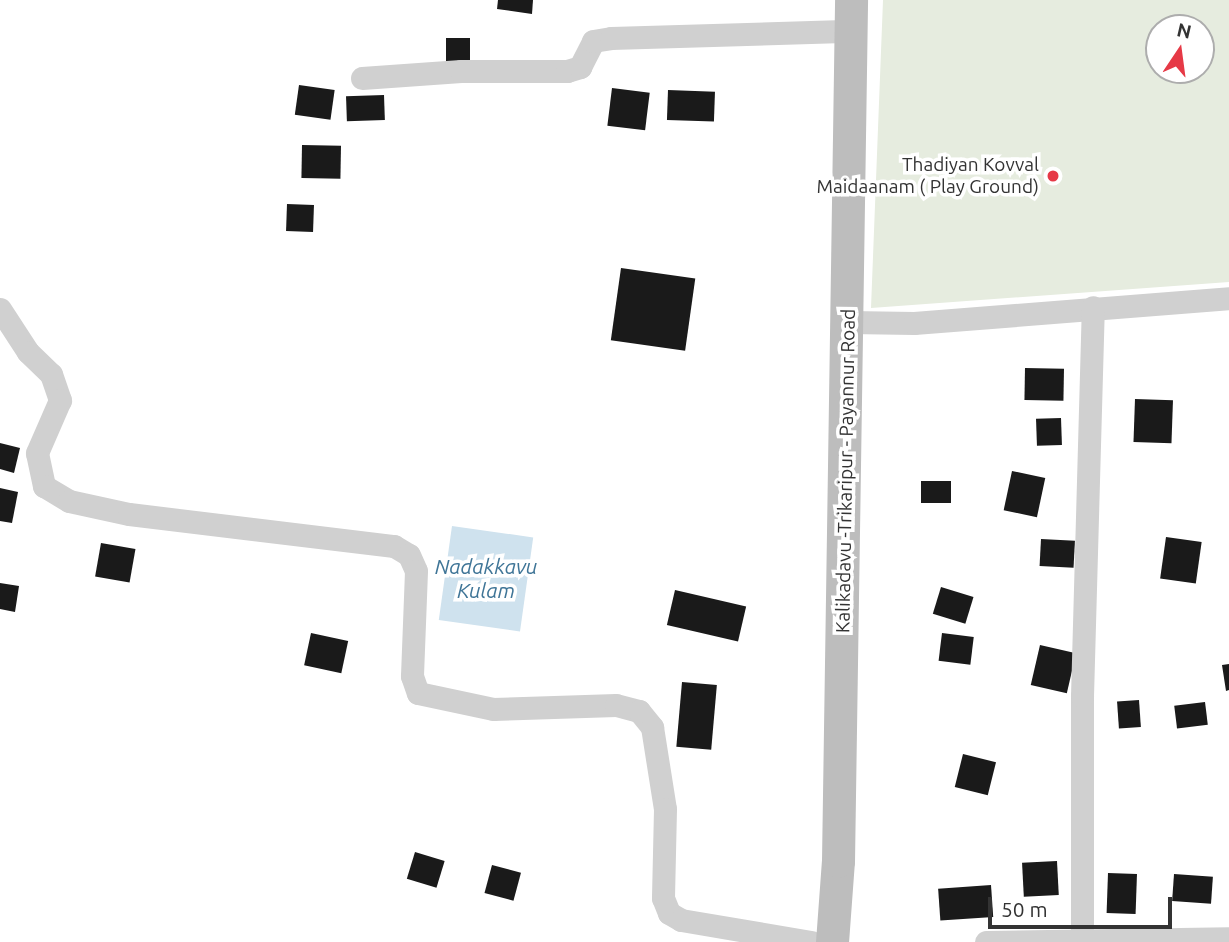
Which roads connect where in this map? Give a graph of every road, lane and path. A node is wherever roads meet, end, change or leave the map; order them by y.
1 (851, 15) edge
2 (362, 78) dead end
3 (1229, 298) edge
4 (1093, 307) junction
5 (0, 309) edge
6 (849, 322) junction
7 (1229, 939) edge
8 (1082, 941) edge
9 (811, 942) edge
10 (832, 942) edge
11 (986, 942) edge

1 - 2 street
1 - 6 main road, Kalikadavu -Trikaripur - Payannur Road
3 - 4 street
4 - 6 street
4 - 8 street
5 - 9 street
6 - 10 main road, Kalikadavu -Trikaripur - Payannur Road
7 - 8 street
8 - 11 street

